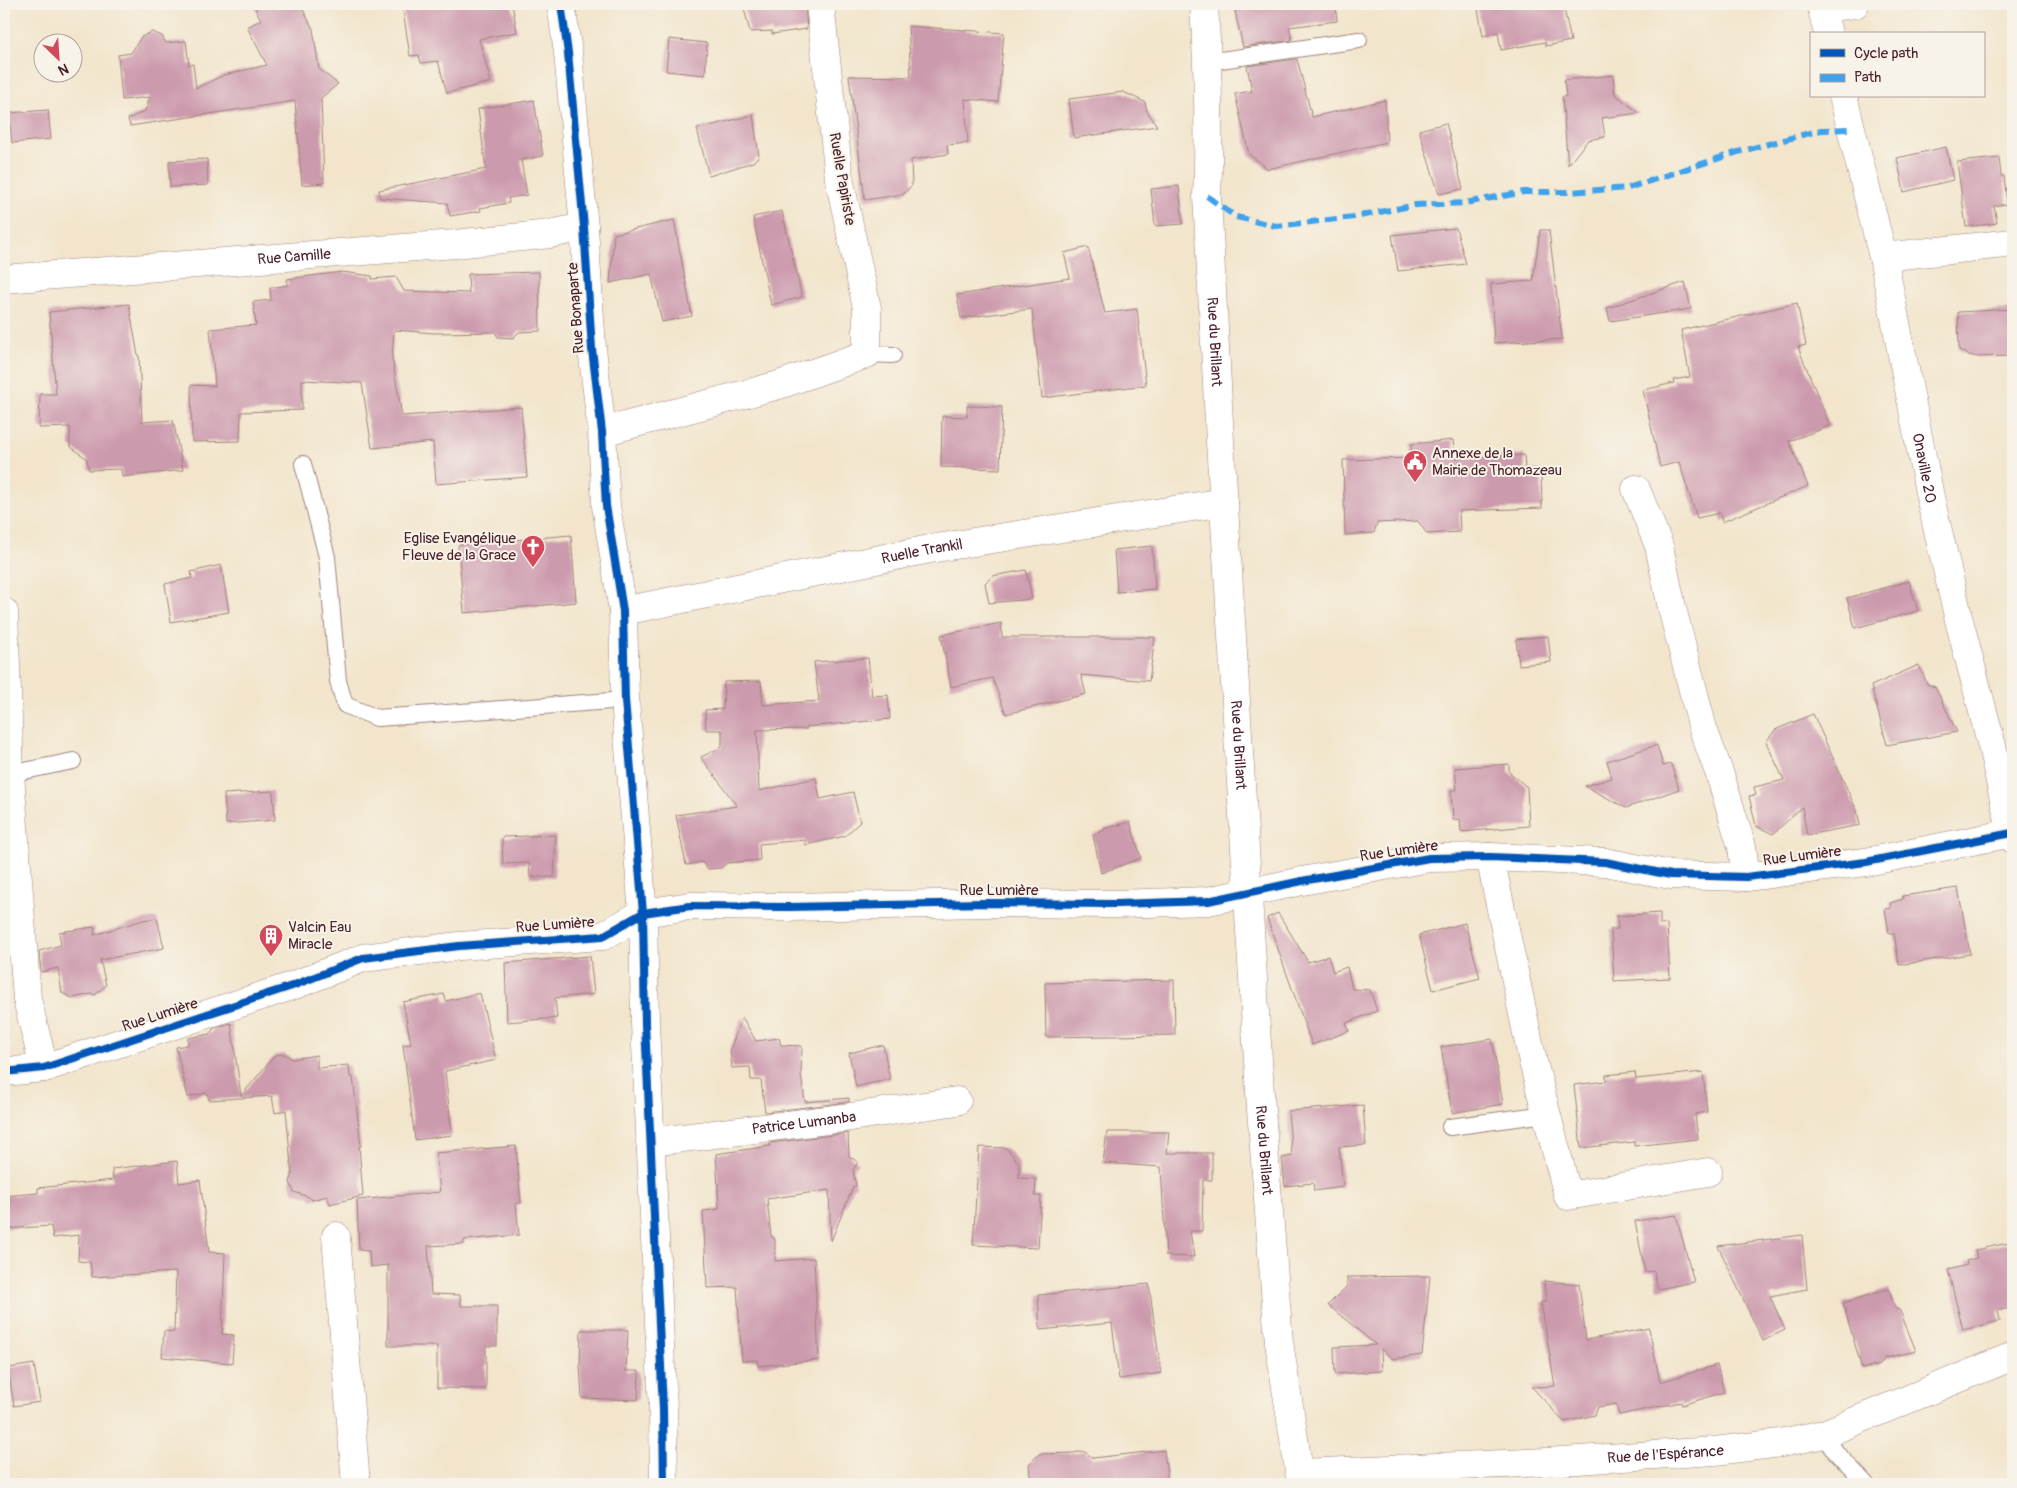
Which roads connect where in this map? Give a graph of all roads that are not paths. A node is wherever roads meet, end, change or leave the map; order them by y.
1 (561, 4) edge
2 (820, 4) edge
3 (1204, 4) edge
4 (1856, 4) edge
5 (1824, 15) edge
6 (1359, 40) dead end
7 (1207, 62) junction
8 (1843, 98) edge
9 (584, 227) junction
10 (2013, 243) edge
11 (1883, 257) junction
12 (4, 279) edge
13 (602, 432) junction
14 (303, 464) dead end
15 (1636, 489) dead end
16 (1224, 502) junction
17 (623, 611) junction
18 (4, 612) edge
19 (626, 700) junction
20 (72, 761) dead end
21 (10, 774) junction
22 (2012, 836) edge
23 (1490, 857) junction
24 (1746, 877) junction
25 (1248, 892) junction
26 (643, 914) junction
27 (44, 1068) junction
28 (4, 1072) edge
29 (957, 1101) dead end
30 (1546, 1114) junction
31 (1450, 1127) dead end
32 (650, 1142) junction
33 (1708, 1172) dead end
34 (336, 1236) dead end
35 (2013, 1356) edge
36 (1824, 1434) junction
37 (1301, 1478) edge
38 (356, 1484) edge
39 (664, 1484) edge
40 (1866, 1484) edge

1 - 9 street, Rue Bonaparte
2 - 13 street, Ruelle Papiriste
3 - 7 street, Rue du Brillant
4 - 5 street
6 - 7 lane
7 - 16 street, Rue du Brillant
8 - 11 street, Onaville 20
9 - 12 street, Rue Camille
9 - 13 street, Rue Bonaparte
10 - 11 street
11 - 22 street, Onaville 20
13 - 17 street, Rue Bonaparte
14 - 19 lane
15 - 24 street
16 - 17 street, Ruelle Trankil
16 - 25 street, Rue du Brillant
17 - 19 street, Rue Bonaparte
18 - 21 street
19 - 26 street, Rue Bonaparte
20 - 21 lane
21 - 27 street
22 - 24 street, Rue Lumière
23 - 24 street, Rue Lumière
23 - 25 street, Rue Lumière
23 - 30 street
25 - 26 street, Rue Lumière
25 - 37 street, Rue du Brillant
26 - 27 street, Rue Lumière
26 - 32 street, Rue Bonaparte
27 - 28 street, Rue Lumière
29 - 32 street, Patrice Lumanba
30 - 31 lane
30 - 33 street
32 - 39 street, Rue Bonaparte
34 - 38 street
35 - 36 street, Rue de l'Espérance
36 - 37 street, Rue de l'Espérance
36 - 40 lane

